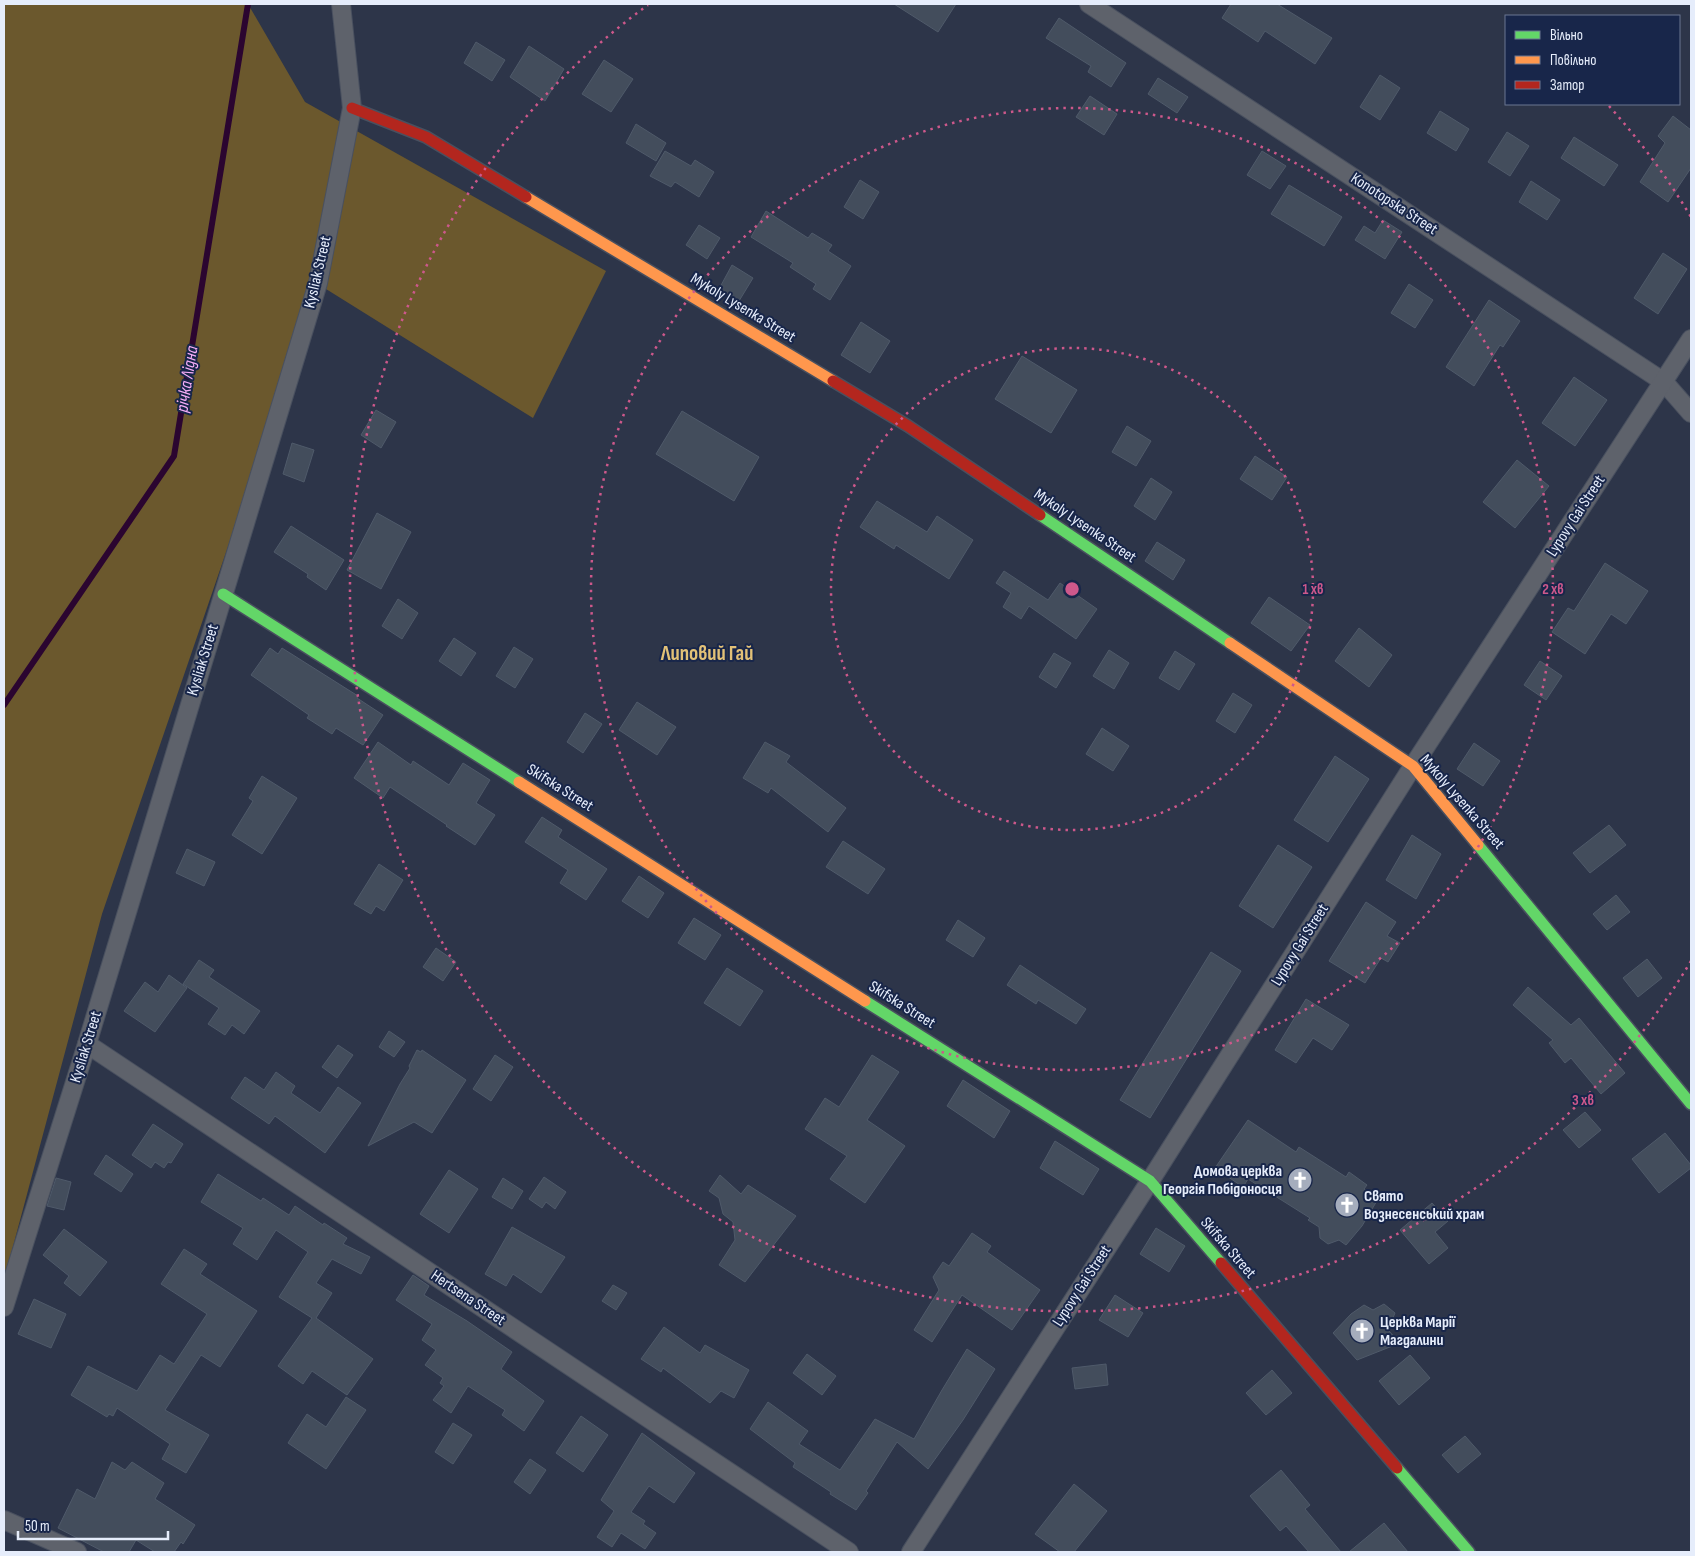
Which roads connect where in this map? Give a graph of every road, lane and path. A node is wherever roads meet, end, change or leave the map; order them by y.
1 (341, 4) edge
2 (1089, 4) edge
3 (352, 108) junction
4 (1691, 339) edge
5 (1664, 382) junction
6 (1691, 413) edge
7 (223, 594) junction
8 (1414, 766) junction
9 (87, 1044) junction
10 (1691, 1104) edge
11 (1150, 1182) junction
12 (4, 1307) edge
13 (4, 1520) edge
14 (77, 1552) edge
15 (849, 1552) edge
16 (911, 1552) edge
17 (1469, 1552) edge

1 - 3 street, Kysliak Street
2 - 5 street, Konotopska Street
3 - 7 street, Kysliak Street
3 - 8 street, Mykoly Lysenka Street
4 - 5 street, Lypovy Gai Street
5 - 6 street, Konotopska Street
5 - 8 street, Lypovy Gai Street
7 - 9 street, Kysliak Street
7 - 11 street, Skifska Street
8 - 10 street, Mykoly Lysenka Street
8 - 11 street, Lypovy Gai Street
9 - 12 street, Kysliak Street
9 - 15 street, Hertsena Street
11 - 16 street, Lypovy Gai Street
11 - 17 street, Skifska Street
13 - 14 street

